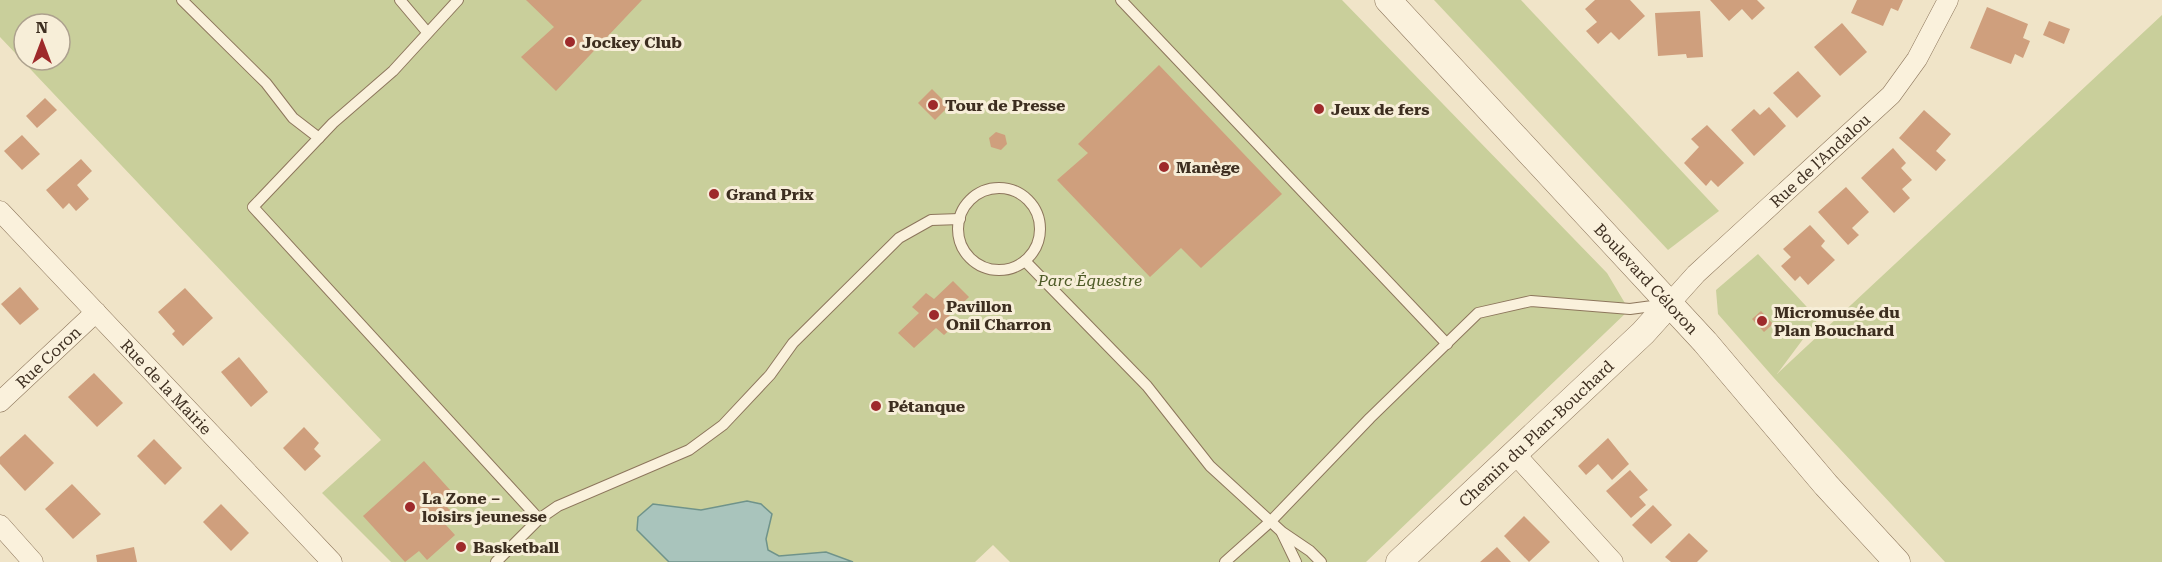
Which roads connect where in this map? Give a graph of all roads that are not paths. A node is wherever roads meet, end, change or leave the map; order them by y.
1 (182, 0) edge
2 (400, 0) edge
3 (458, 0) edge
4 (1121, 0) edge
5 (1388, 0) edge
6 (1948, 0) edge
7 (427, 32) junction
8 (319, 138) junction
9 (0, 211) edge
10 (960, 219) junction
11 (1025, 261) junction
12 (1670, 303) junction
13 (96, 312) junction
14 (1447, 344) junction
15 (0, 402) edge
16 (1515, 454) junction
17 (538, 519) junction
18 (1271, 521) junction
19 (0, 525) edge
20 (1282, 532) junction
21 (33, 562) edge
22 (332, 562) edge
23 (496, 562) edge
24 (1225, 562) edge
25 (1296, 562) edge
26 (1321, 562) edge
27 (1399, 562) edge
28 (1613, 562) edge
29 (1897, 562) edge

1 - 8 lane
2 - 7 lane
3 - 7 lane
4 - 14 lane
5 - 12 street, Boulevard Céloron
6 - 12 street, Rue de l'Andalou
7 - 8 lane
8 - 17 lane
9 - 13 street, Rue de la Mairie
10 - 11 lane
10 - 11 lane
10 - 17 lane
11 - 18 lane
12 - 14 lane
12 - 16 street, Chemin du Plan-Bouchard
12 - 29 street, Boulevard Céloron
13 - 15 street, Rue Coron
13 - 22 street, Rue de la Mairie
14 - 18 lane
16 - 27 street, Chemin du Plan-Bouchard
16 - 28 street
17 - 23 lane
18 - 20 lane
18 - 24 lane
19 - 21 street
20 - 25 lane
20 - 26 lane

